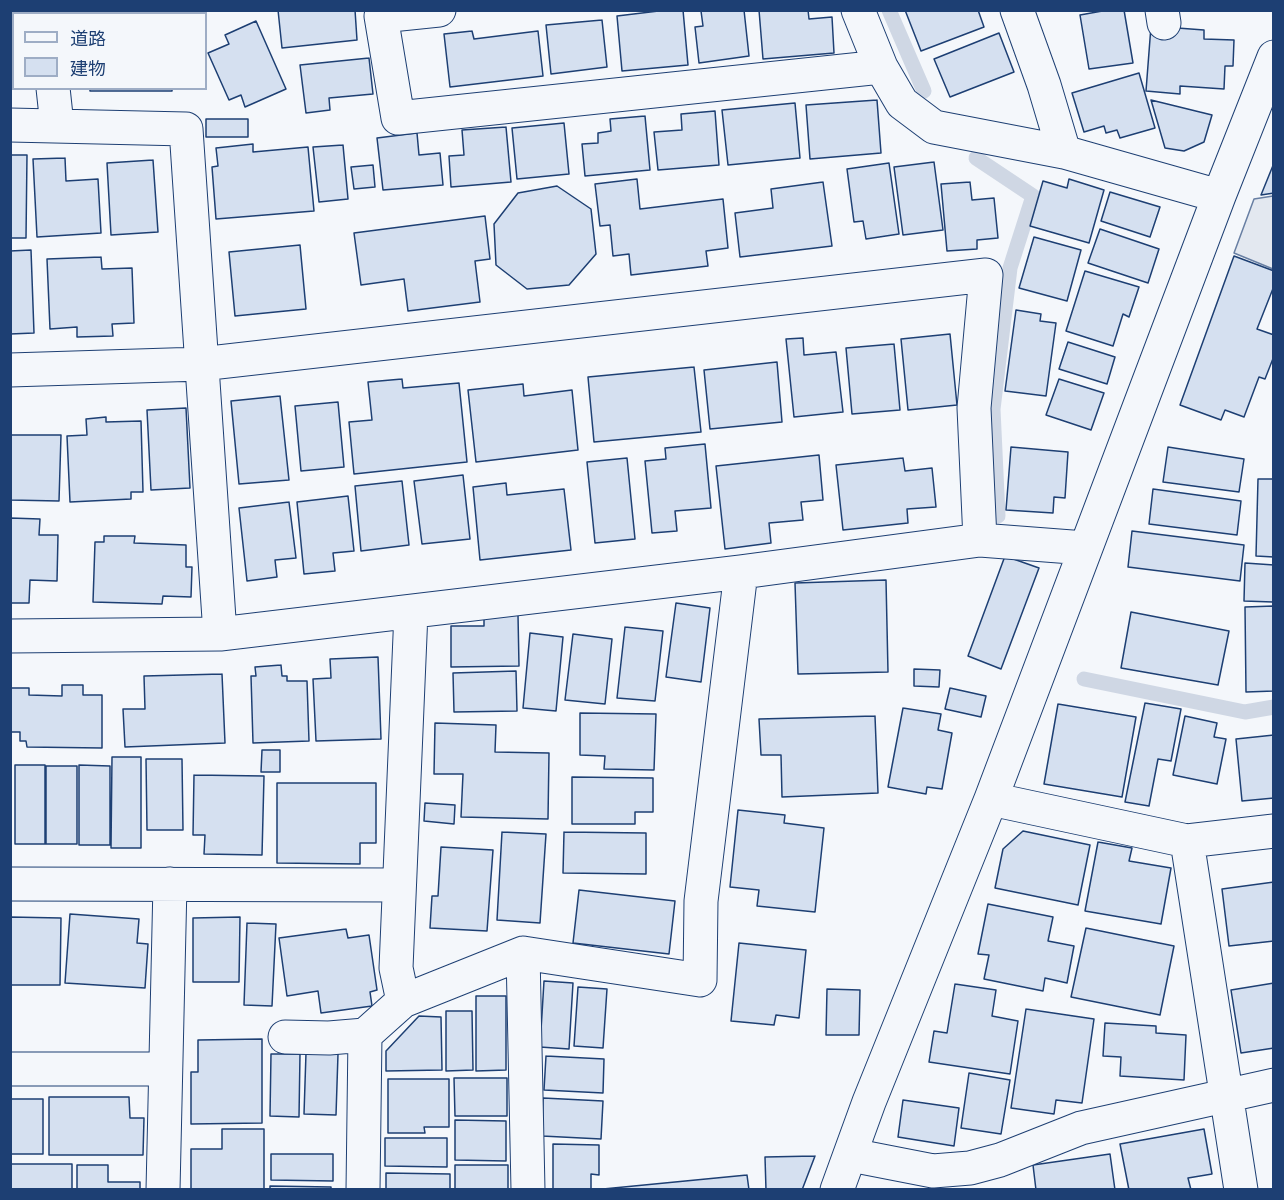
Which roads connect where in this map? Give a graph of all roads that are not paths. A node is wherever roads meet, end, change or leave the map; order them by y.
1 (439, 10) edge
2 (858, 10) edge
3 (1017, 10) edge
4 (1274, 57) edge
5 (881, 67) junction
6 (52, 90) edge
7 (10, 125) edge
8 (57, 125) junction
9 (1064, 152) junction
10 (1219, 196) junction
11 (201, 364) junction
12 (10, 370) edge
13 (980, 540) junction
14 (1085, 548) junction
15 (741, 572) junction
16 (411, 612) junction
17 (220, 634) junction
18 (10, 636) edge
19 (991, 799) junction
20 (1274, 831) edge
21 (1187, 841) junction
22 (10, 884) edge
23 (170, 884) junction
24 (398, 885) junction
25 (523, 953) junction
26 (403, 1001) junction
27 (364, 1035) junction
28 (285, 1037) dead end
29 (10, 1069) edge
30 (165, 1069) junction
31 (1274, 1085) edge
32 (1226, 1094) junction
33 (851, 1155) junction
34 (163, 1190) edge
35 (363, 1190) edge
36 (528, 1190) edge
37 (837, 1190) edge
38 (1241, 1190) edge

1 - 5 street
2 - 5 street
3 - 9 street
4 - 10 street
5 - 9 street
6 - 8 street
7 - 8 street
8 - 11 street
9 - 10 street
10 - 14 street
11 - 12 street
11 - 13 street
11 - 17 street
13 - 14 street
13 - 15 street
14 - 19 street
15 - 16 street
15 - 25 street
16 - 17 street
16 - 24 street
17 - 18 street
19 - 21 street
19 - 33 street
20 - 21 street
21 - 32 street
22 - 23 street
23 - 24 street
23 - 30 street
24 - 26 street
25 - 26 street
25 - 36 street
26 - 27 street
27 - 28 street
27 - 35 street
29 - 30 street
30 - 34 street
31 - 32 street
32 - 33 street
32 - 38 street
33 - 37 street

